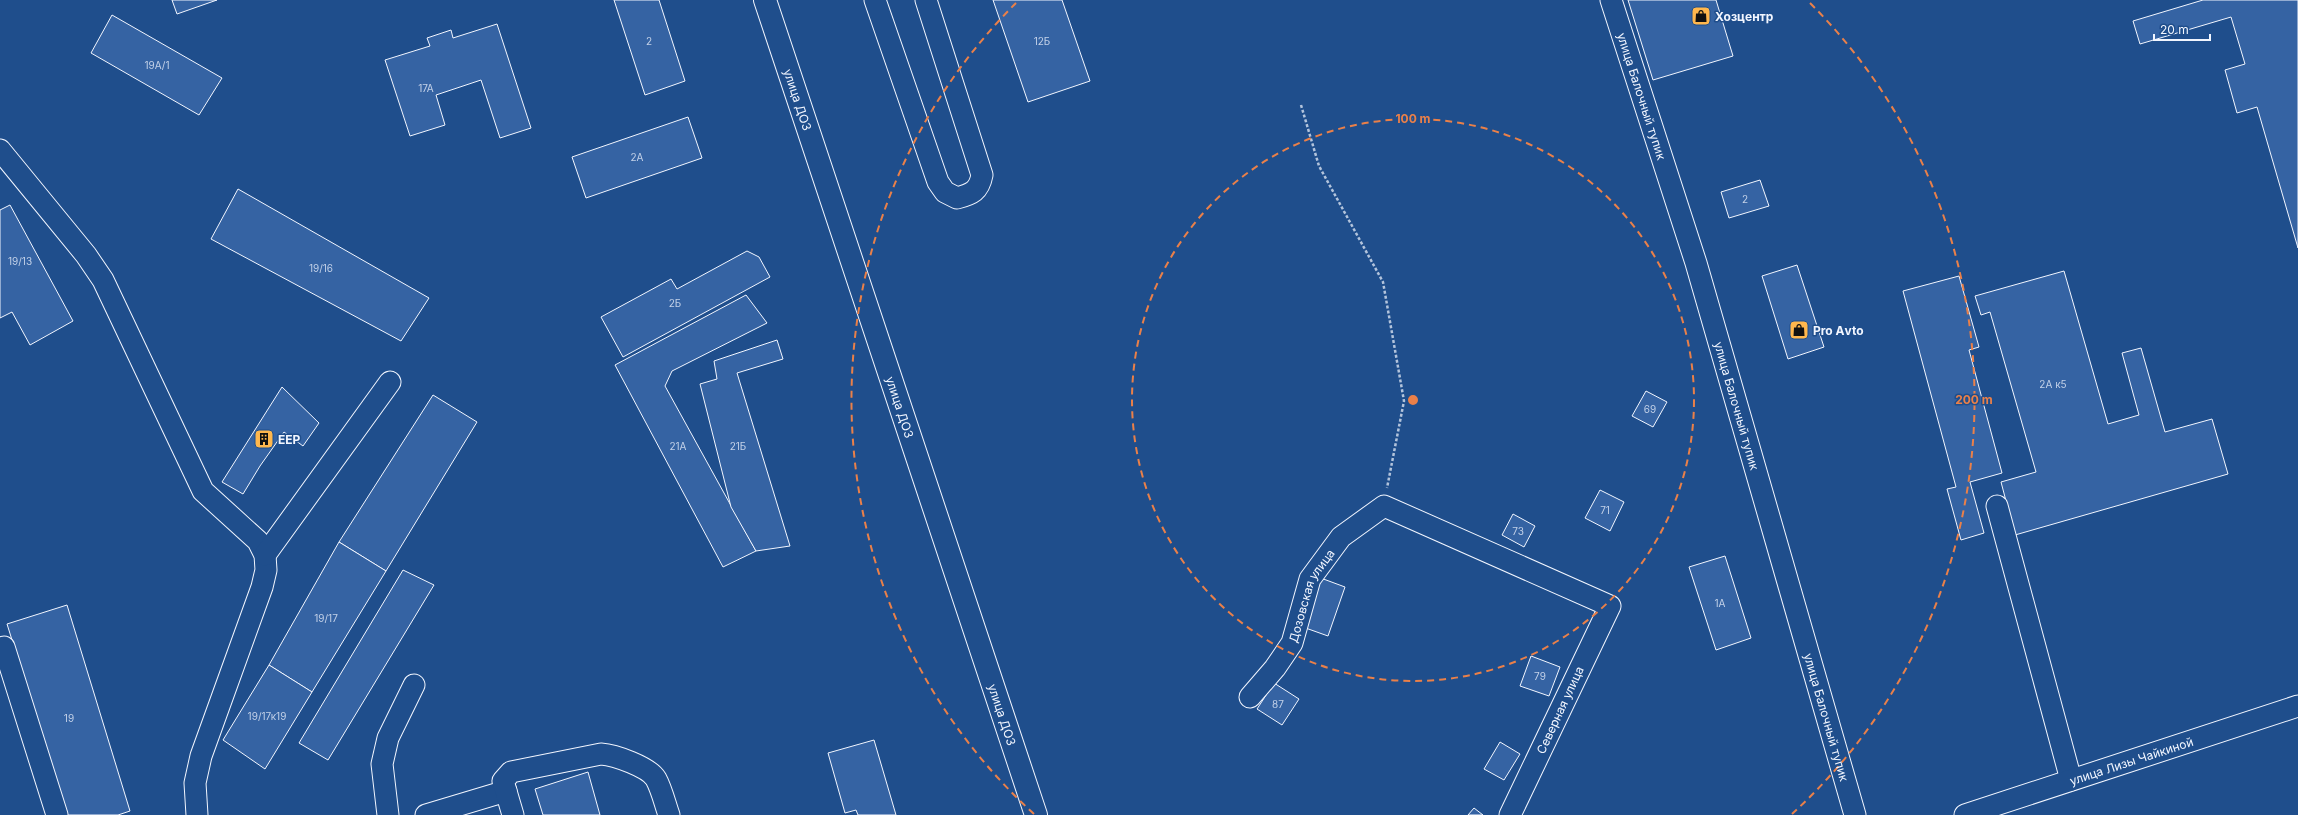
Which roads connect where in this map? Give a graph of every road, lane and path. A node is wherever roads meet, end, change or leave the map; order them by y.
1 (765, 0) edge
2 (875, 0) edge
3 (926, 0) edge
4 (1611, 0) edge
5 (1301, 106) dead end
6 (0, 150) edge
7 (390, 382) dead end
8 (1384, 506) junction
9 (1997, 506) dead end
10 (265, 555) junction
11 (4, 647) dead end
12 (414, 685) dead end
13 (1250, 697) dead end
14 (2298, 706) edge
15 (2071, 780) junction
16 (506, 791) junction
17 (57, 815) edge
18 (197, 815) edge
19 (388, 815) edge
20 (426, 815) edge
21 (513, 815) edge
22 (669, 815) edge
23 (1036, 815) edge
24 (1510, 815) edge
25 (1855, 815) edge
26 (1965, 815) edge

1 - 23 main road, улица ДОЗ
2 - 3 street
4 - 25 street, улица Балочный тупик
5 - 8 path
6 - 10 street
7 - 10 street
8 - 13 street, Дозовская улица
8 - 24 street, Северная улица
9 - 15 street
10 - 18 street
11 - 17 street
12 - 19 street
14 - 15 street, улица Лизы Чайкиной
15 - 26 street, улица Лизы Чайкиной
16 - 20 street
16 - 21 street
16 - 22 street

